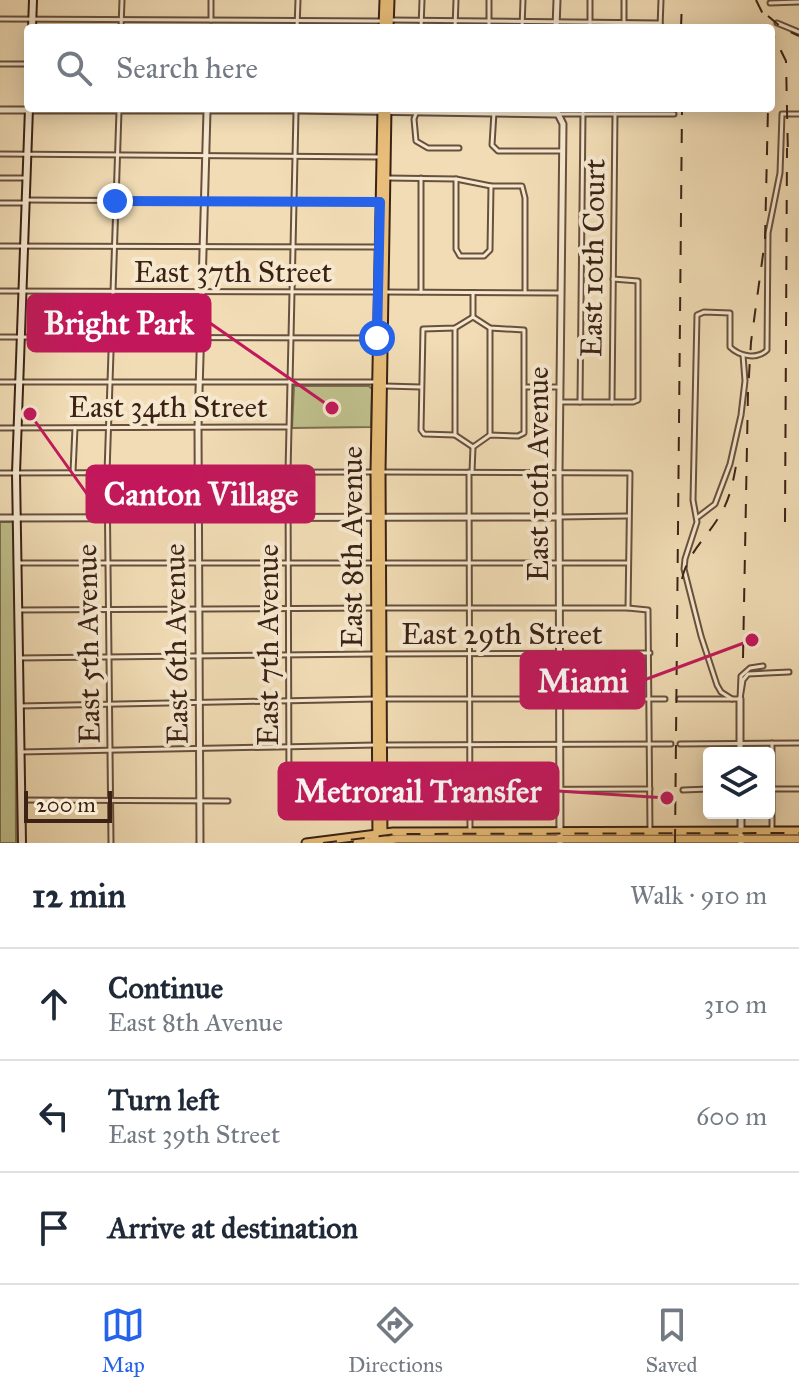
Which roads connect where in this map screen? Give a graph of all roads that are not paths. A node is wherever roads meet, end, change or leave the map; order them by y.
1 (33, 0) edge
2 (122, 0) edge
3 (211, 0) edge
4 (298, 0) edge
5 (384, 0) edge
6 (390, 0) edge
7 (422, 0) edge
8 (456, 0) edge
9 (489, 0) edge
10 (523, 0) edge
11 (557, 0) edge
12 (590, 0) edge
13 (624, 0) edge
14 (661, 0) edge
15 (788, 1) edge
16 (799, 2) edge
17 (770, 3) dead end
18 (32, 18) junction
19 (0, 19) edge
20 (421, 19) junction
21 (456, 19) junction
22 (121, 20) junction
23 (211, 20) junction
24 (489, 20) junction
25 (522, 20) junction
26 (298, 21) junction
27 (590, 22) junction
28 (624, 22) junction
29 (777, 23) dead end
30 (32, 24) edge
31 (121, 24) edge
32 (298, 24) edge
33 (386, 24) edge
34 (421, 24) edge
35 (455, 24) edge
36 (489, 24) edge
37 (522, 24) edge
38 (549, 24) edge
39 (556, 24) edge
40 (567, 24) edge
41 (648, 24) edge
42 (660, 24) edge
43 (799, 32) edge
44 (0, 64) edge
45 (24, 64) edge
46 (24, 109) edge
47 (0, 110) edge
48 (29, 112) edge
49 (119, 112) edge
50 (207, 112) edge
51 (296, 112) edge
52 (385, 112) edge
53 (416, 112) edge
54 (489, 112) edge
55 (557, 112) edge
56 (570, 112) edge
57 (602, 112) edge
58 (620, 112) edge
59 (663, 112) edge
60 (583, 113) joint
61 (615, 114) junction
62 (674, 114) dead end
63 (799, 114) edge
64 (459, 148) dead end
65 (562, 151) junction
66 (0, 154) edge
67 (27, 154) junction
68 (117, 156) junction
69 (206, 156) junction
70 (295, 156) junction
71 (384, 157) junction
72 (0, 178) edge
73 (383, 178) junction
74 (421, 178) junction
75 (26, 179) junction
76 (456, 179) junction
77 (491, 186) junction
78 (26, 201) junction
79 (115, 201) junction
80 (204, 201) junction
81 (294, 202) junction
82 (383, 202) junction
83 (3, 203) edge
84 (0, 246) edge
85 (24, 246) junction
86 (114, 246) junction
87 (203, 247) junction
88 (292, 247) junction
89 (382, 247) junction
90 (613, 279) junction
91 (0, 291) edge
92 (22, 291) junction
93 (112, 291) junction
94 (381, 292) junction
95 (421, 292) junction
96 (202, 293) junction
97 (292, 293) junction
98 (473, 293) junction
99 (525, 293) junction
100 (561, 293) junction
101 (473, 317) junction
102 (455, 328) junction
103 (490, 328) junction
104 (21, 336) junction
105 (201, 336) junction
106 (0, 337) edge
107 (110, 337) junction
108 (291, 337) junction
109 (380, 338) junction
110 (743, 355) junction
111 (199, 381) junction
112 (290, 381) junction
113 (0, 382) edge
114 (19, 382) junction
115 (109, 382) junction
116 (379, 384) junction
117 (421, 387) junction
118 (526, 387) junction
119 (561, 387) junction
120 (560, 402) junction
121 (580, 402) junction
122 (612, 402) junction
123 (108, 427) junction
124 (198, 427) junction
125 (289, 427) junction
126 (0, 428) edge
127 (17, 428) junction
128 (75, 428) junction
129 (455, 435) junction
130 (490, 435) junction
131 (473, 447) junction
132 (378, 472) junction
133 (471, 472) junction
134 (559, 472) junction
135 (0, 473) edge
136 (16, 473) junction
137 (73, 473) junction
138 (107, 473) junction
139 (197, 473) junction
140 (288, 473) junction
141 (628, 516) junction
142 (197, 517) junction
143 (287, 517) junction
144 (559, 517) junction
145 (698, 517) junction
146 (0, 518) edge
147 (16, 518) junction
148 (106, 518) junction
149 (378, 518) junction
150 (469, 519) junction
151 (469, 562) junction
152 (17, 563) junction
153 (107, 563) junction
154 (197, 563) junction
155 (289, 563) junction
156 (378, 563) junction
157 (559, 563) junction
158 (627, 563) junction
159 (378, 608) junction
160 (628, 608) junction
161 (287, 609) junction
162 (469, 609) junction
163 (560, 609) junction
164 (18, 610) junction
165 (108, 610) junction
166 (198, 610) junction
167 (650, 653) junction
168 (379, 654) junction
169 (469, 654) junction
170 (560, 654) junction
171 (288, 655) junction
172 (198, 656) junction
173 (108, 657) junction
174 (19, 658) junction
175 (763, 666) dead end
176 (789, 672) dead end
177 (379, 699) junction
178 (560, 699) junction
179 (650, 699) junction
180 (665, 699) dead end
181 (679, 699) dead end
182 (732, 699) junction
183 (740, 699) junction
184 (470, 700) junction
185 (288, 701) junction
186 (199, 702) junction
187 (109, 704) junction
188 (19, 706) junction
189 (740, 743) junction
190 (772, 743) junction
191 (799, 743) edge
192 (469, 744) junction
193 (671, 744) dead end
194 (680, 744) dead end
195 (288, 745) junction
196 (379, 745) junction
197 (559, 745) junction
198 (649, 745) junction
199 (740, 747) edge
200 (772, 747) edge
201 (199, 748) junction
202 (110, 750) junction
203 (20, 752) junction
204 (470, 789) junction
205 (650, 789) junction
206 (703, 789) edge
207 (775, 789) edge
208 (799, 789) edge
209 (380, 790) junction
210 (560, 790) junction
211 (683, 790) dead end
212 (21, 800) junction
213 (111, 800) junction
214 (200, 801) junction
215 (228, 801) dead end
216 (771, 819) edge
217 (772, 831) junction
218 (799, 831) edge
219 (380, 838) edge
220 (470, 838) edge
221 (560, 838) edge
222 (650, 838) edge
223 (741, 838) edge
224 (799, 839) edge
225 (22, 843) edge
226 (111, 843) edge
227 (200, 843) edge
228 (306, 843) edge
229 (357, 843) edge

1 - 18 main road
2 - 22 street
3 - 23 street
4 - 26 street
5 - 33 main road
6 - 33 main road
7 - 20 street
8 - 21 street
9 - 24 street
10 - 25 street
11 - 39 street
12 - 27 street
13 - 28 street
14 - 42 street
15 - 16 street
15 - 17 street
18 - 19 street
18 - 22 street
18 - 30 main road
20 - 21 street
20 - 33 street
20 - 34 street
21 - 24 street
21 - 35 street
22 - 23 street
22 - 31 street
23 - 26 street
24 - 25 street
24 - 36 street
25 - 37 street
25 - 38 street
26 - 32 street
26 - 33 street
27 - 28 street
27 - 40 street
28 - 41 street
29 - 43 street
44 - 45 street
46 - 47 street
48 - 67 main road
49 - 68 street, East 5th Avenue
50 - 69 street, East 6th Avenue
51 - 70 street, East 7th Avenue
52 - 71 main road, East 8th Avenue
53 - 64 street
54 - 65 street
55 - 65 street, East 10th Avenue
56 - 60 street
57 - 61 street
58 - 61 street
59 - 62 street
60 - 121 street
61 - 90 street, East 10th Court
63 - 110 street
65 - 100 street, East 10th Avenue
66 - 67 street
67 - 68 street
67 - 75 main road
68 - 69 street
68 - 79 street, East 5th Avenue
69 - 70 street
69 - 80 street, East 6th Avenue
70 - 71 street
70 - 81 street, East 7th Avenue
71 - 73 main road, East 8th Avenue
72 - 75 street
73 - 74 street
73 - 82 main road, East 8th Avenue
74 - 76 street
74 - 95 street
75 - 78 main road
76 - 77 street
76 - 77 street
77 - 99 street
78 - 79 street
78 - 83 street
78 - 85 main road
79 - 80 street
79 - 86 street, East 5th Avenue
80 - 81 street
80 - 87 street, East 6th Avenue
81 - 82 street
81 - 88 street, East 7th Avenue
82 - 89 main road, East 8th Avenue
84 - 85 street
85 - 86 street
85 - 92 main road
86 - 87 street
86 - 93 street, East 5th Avenue
87 - 88 street
87 - 96 street, East 6th Avenue
88 - 89 street
88 - 97 street, East 7th Avenue
89 - 94 main road, East 8th Avenue
90 - 122 street, East 10th Court
90 - 122 street
91 - 92 street, East 37th Street
92 - 93 street, East 37th Street
92 - 104 main road
93 - 96 street, East 37th Street
93 - 107 street, East 5th Avenue
94 - 95 street, East 37th Street
94 - 97 street, East 37th Street
94 - 109 main road, East 8th Avenue
95 - 98 street, East 37th Street
96 - 97 street, East 37th Street
96 - 105 street, East 6th Avenue
97 - 108 street, East 7th Avenue
98 - 99 street, East 37th Street
98 - 101 street
99 - 100 street, East 37th Street
100 - 119 street, East 10th Avenue
101 - 102 street
101 - 103 street
102 - 117 street
102 - 129 street
103 - 118 street
103 - 130 street
104 - 106 street
104 - 107 street
104 - 114 main road
105 - 107 street
105 - 108 street
105 - 111 street, East 6th Avenue
107 - 115 street, East 5th Avenue
108 - 109 street
108 - 112 street, East 7th Avenue
109 - 116 main road, East 8th Avenue
110 - 145 street
110 - 145 street
111 - 112 street
111 - 115 street
111 - 124 street, East 6th Avenue
112 - 116 street
112 - 125 street, East 7th Avenue
113 - 114 street
114 - 115 street
114 - 127 main road
115 - 123 street, East 5th Avenue
116 - 117 street
116 - 132 main road, East 8th Avenue
117 - 129 street
118 - 119 street
118 - 130 street
119 - 120 street, East 10th Avenue
120 - 121 street
120 - 134 street, East 10th Avenue
121 - 122 street
123 - 124 street, East 34th Street
123 - 128 street, East 34th Street
123 - 138 street, East 5th Avenue
124 - 125 street, East 34th Street
124 - 139 street, East 6th Avenue
125 - 140 street, East 7th Avenue
126 - 127 street, East 34th Street
127 - 128 street, East 34th Street
127 - 136 main road
128 - 137 street
129 - 131 street
130 - 131 street
131 - 133 street
132 - 133 street
132 - 140 street
132 - 149 main road, East 8th Avenue
133 - 134 street
133 - 150 street
134 - 141 street
134 - 144 street, East 10th Avenue
135 - 136 street
136 - 137 street
136 - 147 main road
137 - 138 street
138 - 139 street
138 - 148 street, East 5th Avenue
139 - 140 street
139 - 142 street, East 6th Avenue
140 - 143 street, East 7th Avenue
141 - 144 street
141 - 158 street
142 - 143 street
142 - 148 street
142 - 154 street, East 6th Avenue
143 - 149 street
143 - 155 street, East 7th Avenue
144 - 150 street
144 - 157 street, East 10th Avenue
145 - 182 street
146 - 147 street
147 - 148 street
147 - 152 main road
148 - 153 street, East 5th Avenue
149 - 150 street
149 - 156 main road, East 8th Avenue
150 - 151 street
151 - 156 street
151 - 157 street
151 - 162 street
152 - 153 street
152 - 164 main road
153 - 154 street
153 - 165 street, East 5th Avenue
154 - 155 street
154 - 166 street, East 6th Avenue
155 - 156 street
155 - 161 street, East 7th Avenue
156 - 159 main road, East 8th Avenue
157 - 158 street
157 - 163 street, East 10th Avenue
158 - 160 street
159 - 161 street
159 - 162 street
159 - 168 main road, East 8th Avenue
160 - 163 street
160 - 167 street
161 - 166 street
161 - 171 street, East 7th Avenue
162 - 163 street
162 - 169 street
163 - 170 street, East 10th Avenue
164 - 165 street
164 - 174 main road
165 - 166 street
165 - 173 street, East 5th Avenue
166 - 172 street, East 6th Avenue
167 - 170 street, East 29th Street
167 - 179 street
168 - 169 street, East 29th Street
168 - 171 street, East 29th Street
168 - 177 main road, East 8th Avenue
169 - 170 street, East 29th Street
169 - 184 street
170 - 178 street, East 10th Avenue
171 - 172 street, East 29th Street
171 - 185 street, East 7th Avenue
172 - 173 street, East 29th Street
172 - 186 street, East 6th Avenue
173 - 174 street, East 29th Street
173 - 187 street, East 5th Avenue
174 - 188 main road
175 - 183 street
176 - 183 street
177 - 184 street
177 - 185 street
177 - 196 main road, East 8th Avenue
178 - 179 street
178 - 184 street
178 - 197 street, East 10th Avenue
179 - 180 street
179 - 198 street
181 - 182 street
182 - 183 street
183 - 189 street
184 - 192 street
185 - 186 street
185 - 195 street, East 7th Avenue
186 - 187 street
186 - 201 street, East 6th Avenue
187 - 188 street
187 - 202 street, East 5th Avenue
188 - 203 main road
189 - 190 street
189 - 194 street
189 - 199 street
190 - 191 street
190 - 200 street
192 - 196 street
192 - 197 street
192 - 204 street
193 - 198 street
195 - 196 street
195 - 201 street
195 - 209 street, East 7th Avenue
196 - 209 main road, East 8th Avenue
197 - 198 street
197 - 210 street, East 10th Avenue
198 - 205 street
201 - 202 street
201 - 214 street, East 6th Avenue
202 - 203 street
202 - 213 street, East 5th Avenue
203 - 212 main road
204 - 209 street
204 - 210 street
204 - 220 street
205 - 210 street
205 - 222 street
206 - 211 street
207 - 208 street
209 - 219 main road, East 8th Avenue
210 - 221 street, East 10th Avenue
212 - 213 street
212 - 225 main road
213 - 214 street
213 - 226 street, East 5th Avenue
214 - 215 street
214 - 227 street, East 6th Avenue
216 - 217 street
217 - 218 main road
217 - 223 main road
219 - 220 main road
219 - 228 main road
219 - 229 main road
220 - 221 main road
221 - 222 main road
222 - 223 main road
223 - 224 main road

